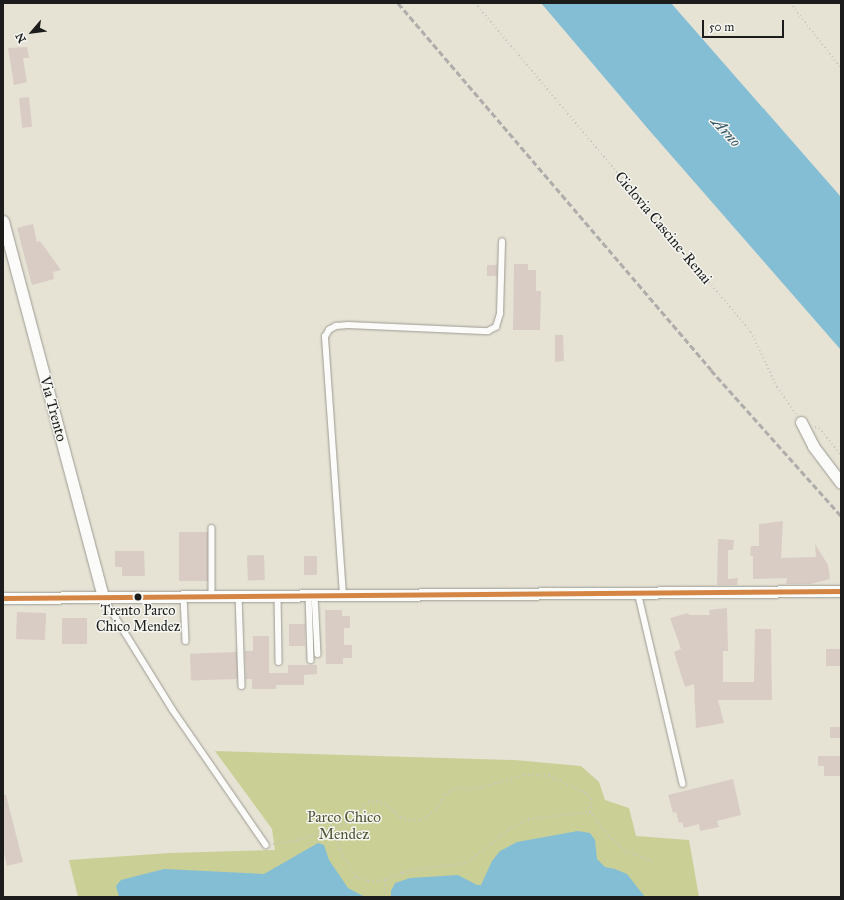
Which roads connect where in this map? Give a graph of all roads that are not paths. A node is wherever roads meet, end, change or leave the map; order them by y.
1 (3, 221) edge
2 (502, 242) dead end
3 (6, 246) edge
4 (801, 422) road end
5 (841, 483) edge
6 (212, 528) dead end
7 (841, 591) edge
8 (638, 592) junction
9 (278, 595) junction
10 (312, 595) junction
11 (343, 595) junction
12 (102, 596) junction
13 (184, 596) junction
14 (212, 596) junction
15 (239, 596) junction
16 (3, 598) edge
17 (186, 641) dead end
18 (318, 654) dead end
19 (311, 660) dead end
20 (279, 662) dead end
21 (242, 686) dead end
22 (683, 784) dead end
23 (266, 845) road end

1 - 3 street, Via Trento
2 - 11 lane
3 - 12 street, Via Trento
4 - 5 street
6 - 14 lane
7 - 8 street
8 - 11 street
8 - 22 lane
9 - 10 street
9 - 15 street
9 - 20 lane
10 - 11 street
10 - 18 lane
10 - 19 lane
12 - 13 street
12 - 16 street
12 - 23 lane
13 - 14 street
13 - 17 lane
14 - 15 street
15 - 21 lane

